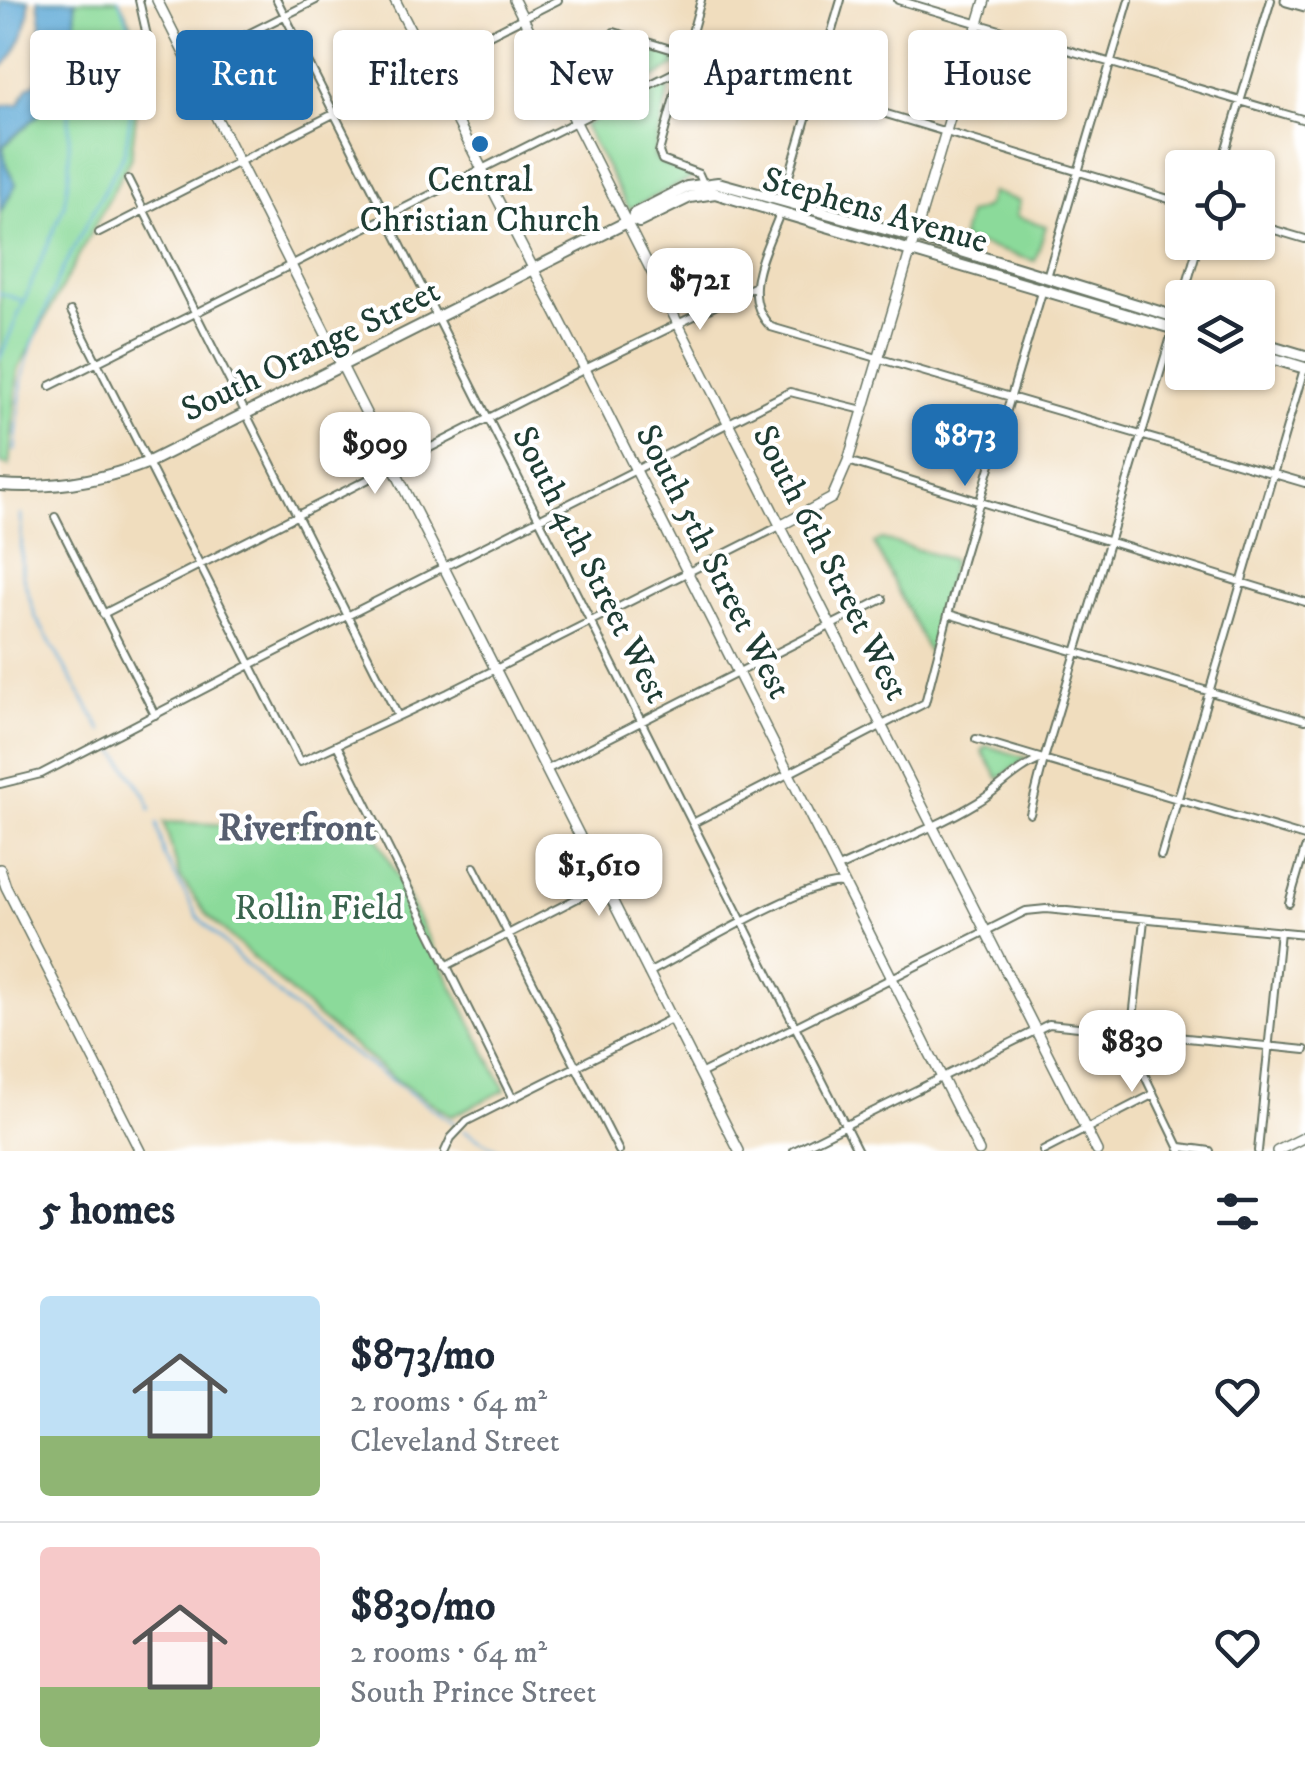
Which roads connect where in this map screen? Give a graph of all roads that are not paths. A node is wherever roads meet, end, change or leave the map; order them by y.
1 (139, 0) edge
2 (157, 0) edge
3 (277, 0) edge
4 (316, 0) edge
5 (395, 0) edge
6 (514, 0) edge
7 (558, 0) edge
8 (701, 0) edge
9 (841, 0) edge
10 (898, 0) edge
11 (985, 0) edge
12 (1129, 0) edge
13 (1272, 0) edge
14 (1287, 0) edge
15 (1305, 5) edge
16 (285, 16) junction
17 (524, 19) junction
18 (977, 24) junction
19 (146, 30) edge
20 (256, 30) edge
21 (411, 30) edge
22 (530, 30) edge
23 (693, 30) edge
24 (832, 30) edge
25 (494, 34) edge
26 (176, 36) edge
27 (1110, 63) junction
28 (1240, 101) junction
29 (333, 110) edge
30 (333, 115) edge
31 (888, 115) edge
32 (219, 120) edge
33 (338, 120) edge
34 (458, 120) edge
35 (576, 120) joint
36 (669, 120) edge
37 (806, 120) edge
38 (1305, 120) edge
39 (946, 133) junction
40 (1225, 150) edge
41 (241, 163) junction
42 (482, 168) junction
43 (1075, 172) junction
44 (128, 179) dead end
45 (703, 183) junction
46 (1165, 198) edge
47 (782, 200) junction
48 (144, 211) junction
49 (780, 213) junction
50 (387, 216) junction
51 (630, 221) junction
52 (1275, 230) edge
53 (99, 234) dead end
54 (1305, 239) edge
55 (912, 245) junction
56 (291, 264) junction
57 (534, 270) junction
58 (1044, 284) junction
59 (754, 287) junction
60 (71, 311) dead end
61 (196, 313) junction
62 (437, 318) junction
63 (1165, 320) edge
64 (677, 323) junction
65 (1275, 347) edge
66 (1305, 356) edge
67 (879, 357) junction
68 (1275, 359) edge
69 (98, 361) junction
70 (342, 366) junction
71 (1165, 366) edge
72 (1304, 368) edge
73 (585, 369) junction
74 (50, 386) dead end
75 (1010, 395) junction
76 (863, 410) junction
77 (246, 413) junction
78 (488, 418) junction
79 (728, 423) junction
80 (1142, 436) junction
81 (848, 461) junction
82 (149, 462) junction
83 (394, 467) junction
84 (636, 471) junction
85 (1273, 474) junction
86 (1305, 483) edge
87 (0, 486) edge
88 (980, 502) junction
89 (297, 516) junction
90 (54, 517) dead end
91 (540, 520) junction
92 (780, 526) junction
93 (1109, 543) junction
94 (202, 564) junction
95 (444, 567) junction
96 (687, 572) junction
97 (1240, 583) junction
98 (883, 600) dead end
99 (1305, 602) edge
100 (103, 614) junction
101 (948, 614) junction
102 (348, 615) junction
103 (592, 621) junction
104 (830, 625) junction
105 (1076, 652) junction
106 (252, 664) junction
107 (496, 669) junction
108 (738, 673) junction
109 (1210, 691) junction
110 (155, 716) junction
111 (398, 716) junction
112 (1305, 720) edge
113 (640, 721) junction
114 (882, 727) junction
115 (976, 739) dead end
116 (338, 745) junction
117 (1044, 759) junction
118 (545, 770) junction
119 (789, 774) junction
120 (0, 784) edge
121 (1176, 799) junction
122 (1030, 814) dead end
123 (693, 823) junction
124 (932, 827) junction
125 (1305, 837) edge
126 (1305, 849) edge
127 (1161, 856) dead end
128 (474, 867) dead end
129 (0, 869) edge
130 (836, 869) junction
131 (842, 884) junction
132 (602, 885) junction
133 (1289, 903) dead end
134 (1144, 920) junction
135 (744, 924) junction
136 (984, 929) junction
137 (1280, 931) junction
138 (508, 934) junction
139 (1305, 934) edge
140 (446, 966) junction
141 (648, 973) junction
142 (891, 976) junction
143 (672, 1018) junction
144 (795, 1024) junction
145 (1034, 1028) junction
146 (1132, 1032) junction
147 (1266, 1046) junction
148 (1305, 1050) edge
149 (576, 1066) junction
150 (700, 1074) junction
151 (941, 1076) junction
152 (1152, 1095) junction
153 (512, 1097) junction
154 (844, 1125) junction
155 (1086, 1128) junction
156 (1305, 1137) edge
157 (1292, 1148) edge
158 (1180, 1149) edge
159 (140, 1151) edge
160 (445, 1151) edge
161 (619, 1151) edge
162 (739, 1151) edge
163 (794, 1151) edge
164 (858, 1151) edge
165 (979, 1151) edge
166 (1042, 1151) edge
167 (1097, 1151) edge
168 (1210, 1151) edge
169 (1258, 1151) edge
170 (1277, 1151) edge

1 - 19 street
2 - 26 street
3 - 16 street, South 4th Street West
4 - 16 street
5 - 21 street, South 5th Street West
6 - 17 street, South 6th Street West
7 - 17 street
8 - 23 street
9 - 24 street
10 - 18 street
11 - 18 street
12 - 27 street
13 - 28 street
14 - 15 highway
16 - 20 street
16 - 29 street, South 4th Street West
17 - 22 street, South 6th Street West
17 - 25 street
18 - 27 street
18 - 39 street
27 - 28 street
27 - 43 street
28 - 38 street
28 - 40 street
30 - 41 street
31 - 39 street
32 - 41 street
33 - 50 street, South 4th Street West
34 - 42 street, South 5th Street West
35 - 42 street
35 - 51 street, South 6th Street West
36 - 45 street, Stephens Avenue
37 - 47 street
39 - 43 street
39 - 55 street
41 - 48 street
41 - 56 street
42 - 50 street
42 - 57 street, South 5th Street West
43 - 46 street
43 - 58 street
44 - 48 street
45 - 47 main road, Stephens Avenue
45 - 51 main road
47 - 55 main road, Stephens Avenue
48 - 53 street
48 - 61 street
49 - 51 main road, Stephens Avenue
49 - 55 main road, Stephens Avenue
49 - 59 street
50 - 56 street
50 - 62 street, South 4th Street West
51 - 57 main road, South Orange Street
51 - 64 street, South 6th Street West
52 - 54 street
55 - 58 main road, Stephens Avenue
55 - 67 street
56 - 61 street
56 - 70 street
57 - 62 main road, South Orange Street
57 - 73 street, South 5th Street West
58 - 63 main road, Stephens Avenue
58 - 75 street
59 - 64 street
59 - 67 street
60 - 69 street
61 - 69 street
61 - 77 street
62 - 70 main road, South Orange Street
62 - 78 street, South 4th Street West
64 - 73 street
64 - 79 street, South 6th Street West
65 - 66 main road
67 - 75 street
67 - 76 street
68 - 72 main road
69 - 74 street
69 - 82 street
70 - 77 main road, South Orange Street
70 - 83 street
71 - 80 street
72 - 85 street
73 - 78 street
73 - 84 street, South 5th Street West
75 - 80 street
75 - 88 street
76 - 79 street
76 - 81 street
77 - 82 main road, South Orange Street
77 - 89 street
78 - 83 street
78 - 91 street, South 4th Street West
79 - 84 street
79 - 92 street, South 6th Street West
80 - 85 street
80 - 93 street
81 - 88 street
81 - 92 street
82 - 87 main road, South Orange Street
82 - 94 street
83 - 89 street
83 - 95 street
84 - 91 street
84 - 96 street, South 5th Street West
85 - 86 street
85 - 97 street
88 - 93 street
88 - 101 street
89 - 94 street
89 - 102 street
90 - 100 street
91 - 95 street
91 - 103 street, South 4th Street West
92 - 96 street
92 - 104 street, South 6th Street West
93 - 97 street
93 - 105 street
94 - 100 street
94 - 106 street
95 - 102 street
95 - 107 street
96 - 103 street
96 - 108 street, South 5th Street West
97 - 99 street
97 - 109 street
98 - 104 street
100 - 110 street
101 - 105 street
101 - 114 street
102 - 106 street
102 - 111 street
103 - 107 street
103 - 113 street, South 4th Street West
104 - 108 street
104 - 114 street, South 6th Street West
105 - 109 street
105 - 117 street
106 - 110 street
106 - 116 street
107 - 111 street
107 - 118 street
108 - 113 street
108 - 119 street, South 5th Street West
109 - 112 street
109 - 121 street
110 - 120 street
111 - 116 street
113 - 118 street
113 - 123 street, South 4th Street West
114 - 119 street
114 - 124 street, South 6th Street West
115 - 117 street
116 - 140 street
117 - 121 street
117 - 122 street
117 - 124 street
118 - 132 street
119 - 123 street
119 - 130 street, South 5th Street West
121 - 125 street
121 - 127 street
123 - 135 street, South 4th Street West
124 - 130 street
124 - 136 street, South 6th Street West
126 - 133 street
128 - 138 street
129 - 159 street
130 - 131 street, South 5th Street West
131 - 135 street
131 - 142 street, South 5th Street West
132 - 138 street
132 - 141 street
134 - 136 street
134 - 137 street
134 - 146 street
135 - 141 street
135 - 144 street, South 4th Street West
136 - 142 street
136 - 145 street, South 6th Street West
137 - 139 street
137 - 147 street
138 - 140 street
138 - 149 street
140 - 153 street
141 - 143 street
142 - 144 street
142 - 151 street, South 5th Street West
143 - 149 street
143 - 150 street
144 - 150 street
144 - 154 street, South 4th Street West
145 - 146 street
145 - 151 street
145 - 155 street, South 6th Street West
146 - 147 street
146 - 152 street
147 - 148 street
147 - 169 street
149 - 153 street
149 - 161 street
150 - 162 street
151 - 154 street
151 - 165 street, South 5th Street West
152 - 155 street
152 - 158 street
153 - 160 street
154 - 163 street
154 - 164 street, South 4th Street West
155 - 166 street
155 - 167 street, South 6th Street West
156 - 157 street
157 - 170 street
158 - 168 street

